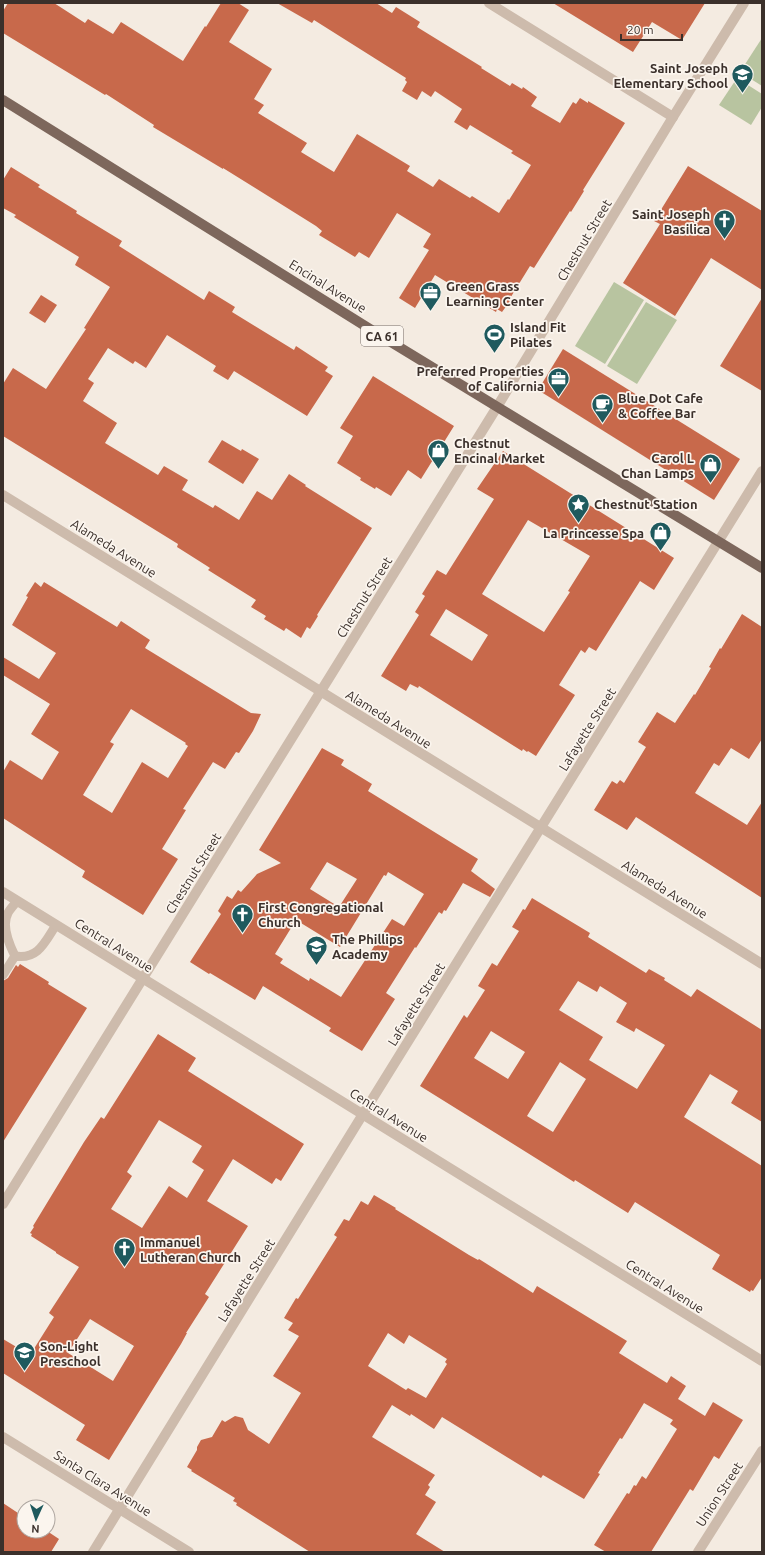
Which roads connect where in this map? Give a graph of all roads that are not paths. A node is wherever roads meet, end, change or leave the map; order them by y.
1 (489, 3) edge
2 (744, 3) edge
3 (3, 100) edge
4 (673, 117) junction
5 (497, 407) junction
6 (762, 471) edge
7 (3, 495) edge
8 (719, 542) junction
9 (762, 568) edge
10 (320, 692) junction
11 (541, 828) junction
12 (3, 892) edge
13 (17, 901) junction
14 (56, 925) junction
15 (15, 956) junction
16 (762, 964) edge
17 (3, 975) edge
18 (144, 979) junction
19 (363, 1114) junction
20 (3, 1204) edge
21 (762, 1361) edge
22 (3, 1437) edge
23 (762, 1451) edge
24 (119, 1509) junction
25 (93, 1552) edge
26 (189, 1552) edge
27 (698, 1552) edge

1 - 4 street
2 - 4 street, Chestnut Street
3 - 5 main road, Encinal Avenue / CA 61
4 - 5 street, Chestnut Street
5 - 8 main road, Encinal Avenue / CA 61
5 - 10 street, Chestnut Street
6 - 8 street, Lafayette Street
7 - 10 street, Alameda Avenue
8 - 9 main road, Encinal Avenue / CA 61
8 - 11 street, Lafayette Street
10 - 11 street, Alameda Avenue
10 - 18 street, Chestnut Street
11 - 16 street, Alameda Avenue
11 - 19 street, Lafayette Street
12 - 13 street, Central Avenue
13 - 14 street, Central Avenue
13 - 15 lane
14 - 15 lane
14 - 18 street, Central Avenue
15 - 17 lane
18 - 19 street, Central Avenue
18 - 20 street, Chestnut Street
19 - 21 street, Central Avenue
19 - 24 street, Lafayette Street
22 - 24 street, Santa Clara Avenue
23 - 27 street, Union Street
24 - 25 street, Lafayette Street
24 - 26 street, Santa Clara Avenue

